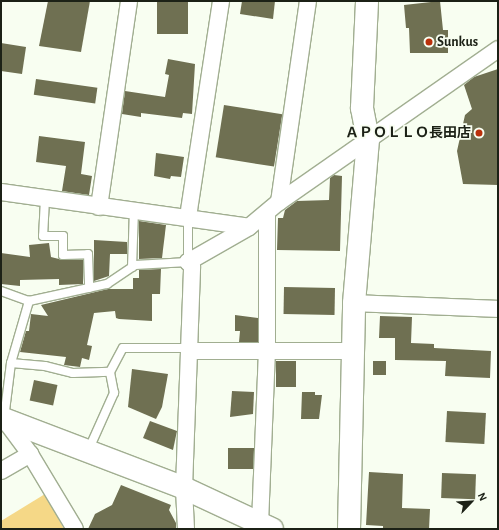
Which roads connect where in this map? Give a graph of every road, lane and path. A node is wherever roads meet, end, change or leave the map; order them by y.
1 (129, 1) edge
2 (221, 1) edge
3 (308, 1) edge
4 (367, 1) edge
5 (498, 49) edge
6 (368, 139) junction
7 (1, 192) edge
8 (45, 199) junction
9 (279, 202) junction
10 (99, 207) junction
11 (134, 211) junction
12 (267, 213) junction
13 (188, 217) junction
14 (249, 226) junction
15 (188, 262) junction
16 (132, 267) junction
17 (89, 288) junction
18 (1, 291) edge
19 (29, 301) junction
20 (354, 303) junction
21 (498, 309) edge
22 (189, 349) junction
23 (267, 351) junction
24 (354, 351) junction
25 (11, 363) junction
26 (110, 372) junction
27 (2, 419) edge
28 (88, 451) junction
29 (30, 454) junction
30 (1, 472) edge
31 (184, 488) junction
32 (266, 526) edge
33 (75, 529) edge
34 (186, 529) edge
35 (349, 529) edge

1 - 10 street
2 - 13 street
3 - 9 street
4 - 6 street
5 - 6 street
6 - 9 street
6 - 20 street
7 - 8 street
8 - 10 street
8 - 17 lane
9 - 12 street
10 - 11 street
11 - 13 street
11 - 16 lane
12 - 14 street
12 - 23 street
13 - 14 street
13 - 15 lane
14 - 15 street
15 - 16 lane
15 - 22 street
16 - 17 lane
17 - 19 lane
18 - 19 lane
19 - 25 lane
20 - 21 street
20 - 24 street
22 - 23 street
22 - 26 lane
22 - 31 street
23 - 24 street
23 - 32 street
24 - 35 street
25 - 26 lane
25 - 27 lane
26 - 28 lane
27 - 28 street
27 - 29 street
28 - 31 street
29 - 30 street
29 - 33 street
31 - 32 street
31 - 34 street

